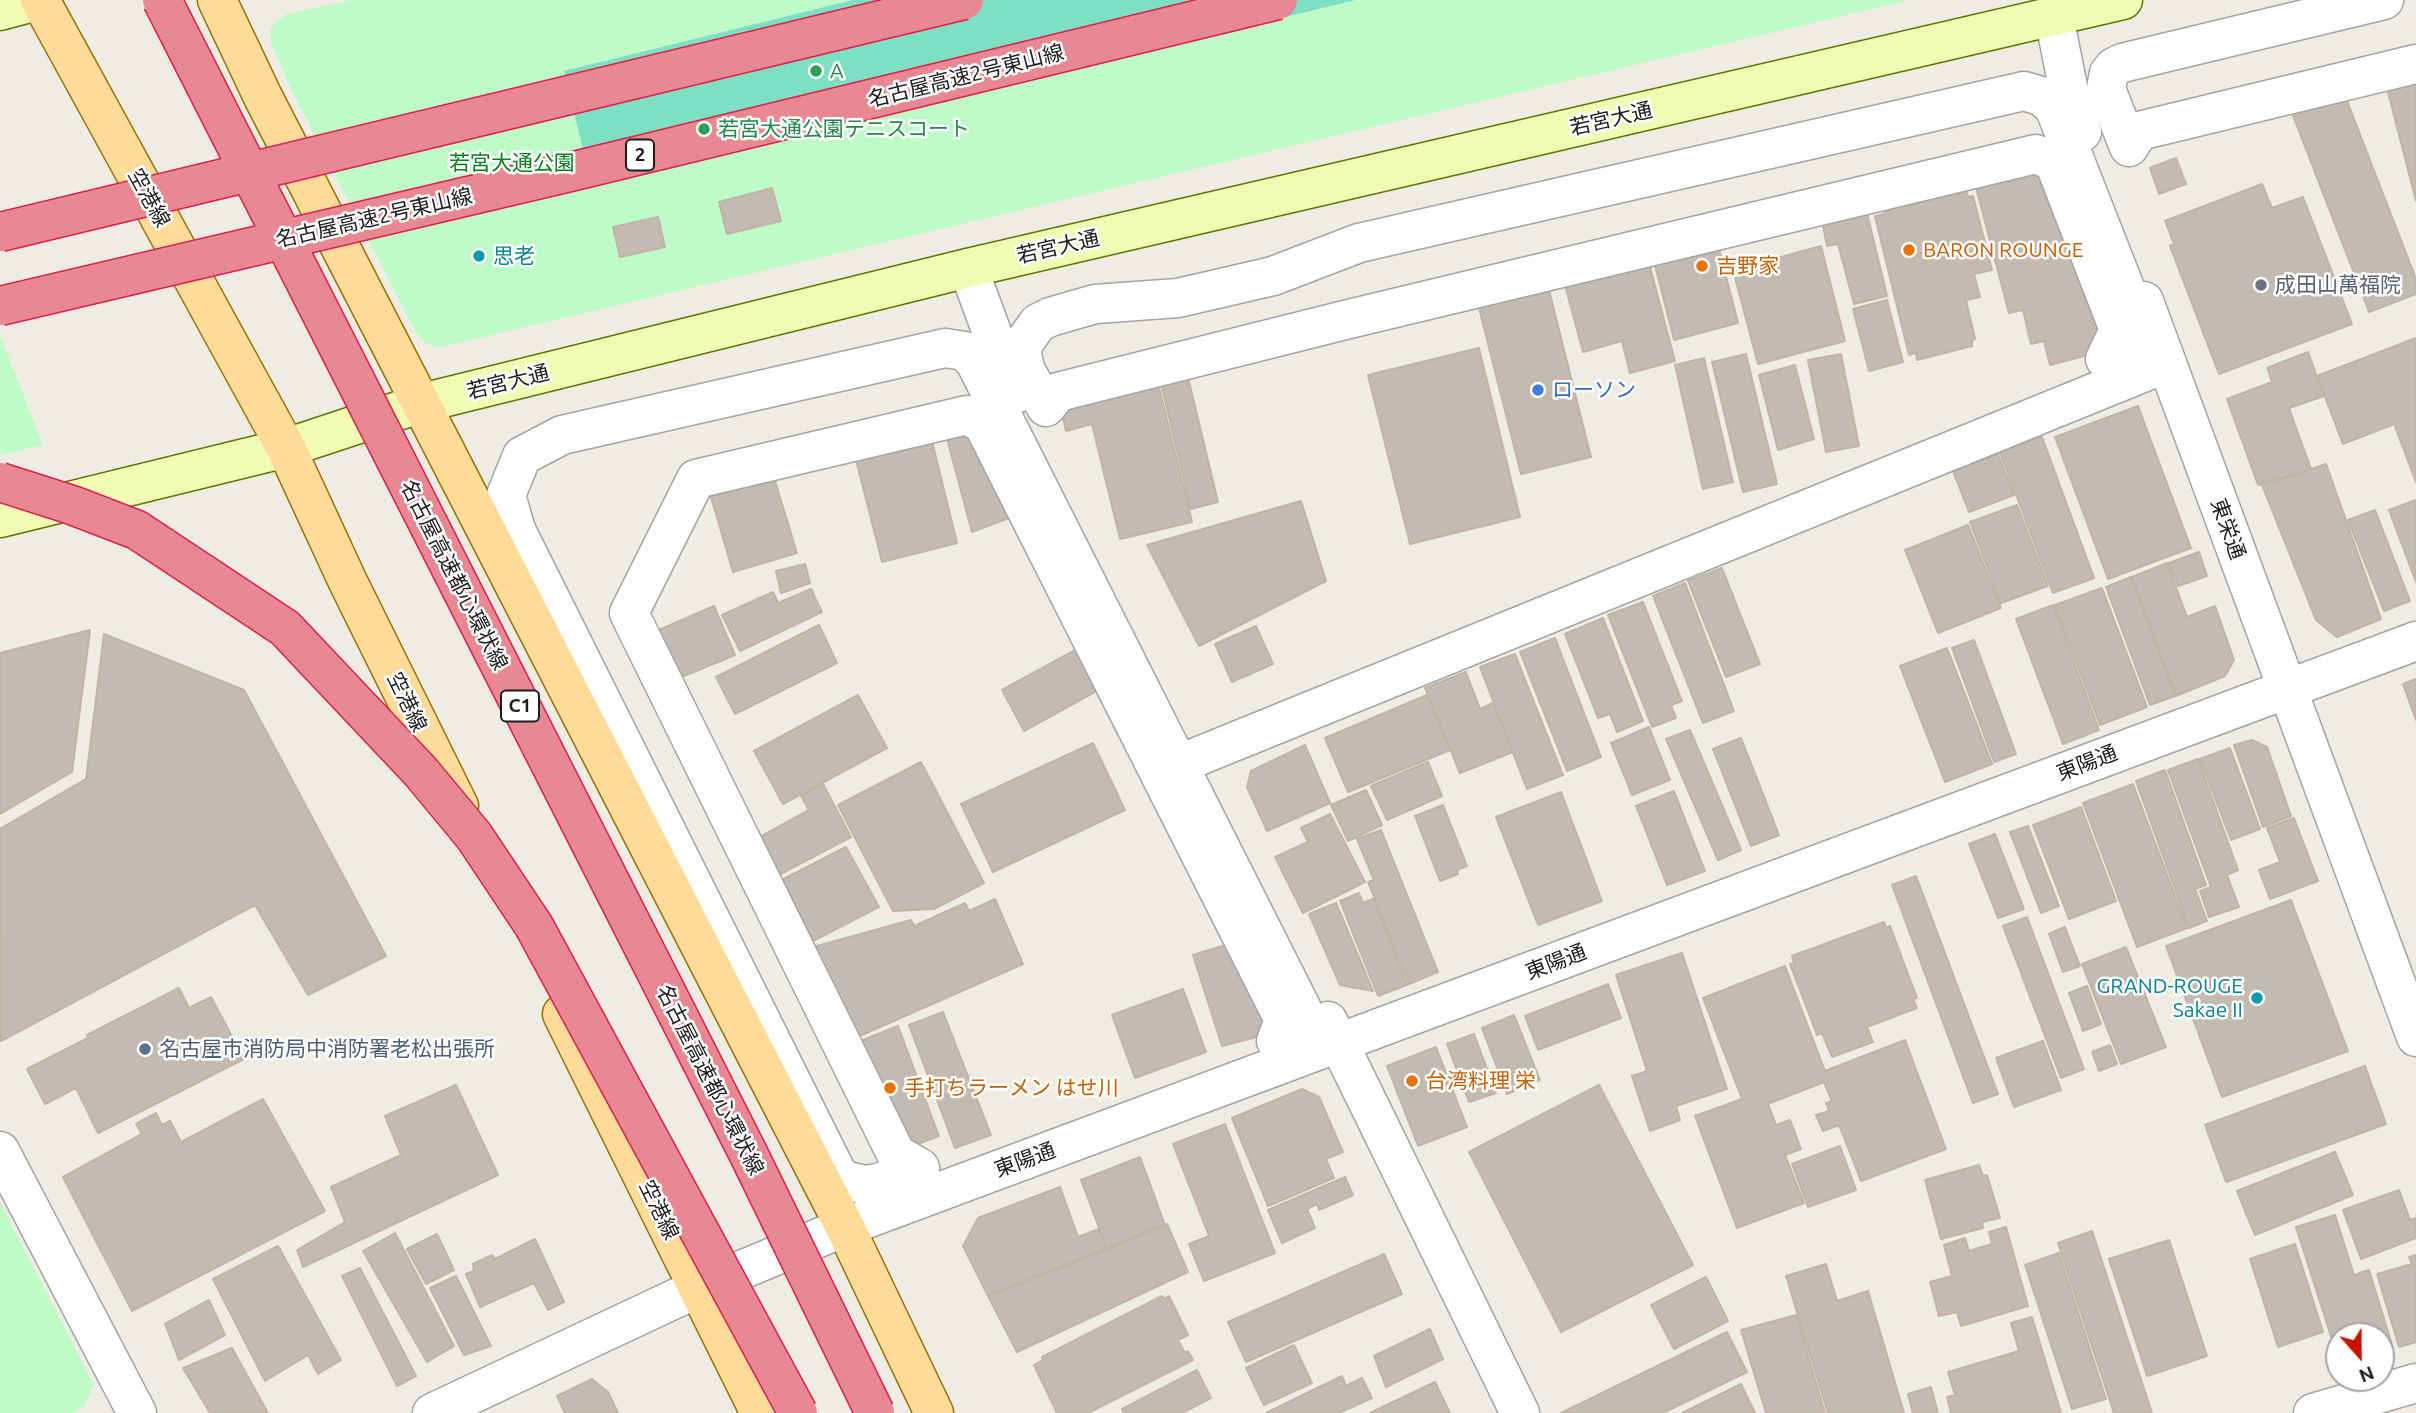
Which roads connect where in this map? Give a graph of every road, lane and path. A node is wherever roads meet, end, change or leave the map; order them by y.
1 (40, 0) edge
2 (163, 0) edge
3 (217, 0) edge
4 (964, 0) edge
5 (1278, 0) edge
6 (2384, 0) edge
7 (2102, 3) edge
8 (0, 11) edge
9 (2054, 16) junction
10 (2416, 64) edge
11 (0, 232) edge
12 (968, 268) junction
13 (0, 306) edge
14 (2138, 321) joint
15 (2167, 363) junction
16 (422, 403) junction
17 (286, 448) junction
18 (0, 482) edge
19 (0, 518) edge
20 (2416, 641) edge
21 (2287, 688) junction
22 (1194, 758) junction
23 (1301, 1009) joint
24 (2416, 1037) edge
25 (1339, 1043) junction
26 (0, 1151) edge
27 (845, 1227) junction
28 (698, 1288) junction
29 (2416, 1383) edge
30 (137, 1413) edge
31 (432, 1413) edge
32 (760, 1413) edge
33 (798, 1413) edge
34 (875, 1413) edge
35 (934, 1413) edge
36 (1520, 1413) edge
37 (2313, 1413) edge

1 - 8 street
1 - 17 main road, 空港線
2 - 34 highway, 名古屋高速都心環状線 / C1, bridge
3 - 16 main road
4 - 11 highway, bridge
5 - 13 highway, 名古屋高速2号東山線 / 2, bridge
6 - 10 street
7 - 9 street, 若宮大通
9 - 12 street, 若宮大通
9 - 15 street, 東栄通
12 - 16 street, 若宮大通
12 - 22 street
14 - 14 street
15 - 21 street, 東栄通
15 - 22 street
16 - 17 street, 若宮大通
16 - 27 main road
17 - 19 street, 若宮大通
17 - 28 main road, 空港線
18 - 33 highway, bridge
20 - 21 street, 東陽通
21 - 24 street, 東栄通
21 - 25 street, 東陽通
22 - 25 street
23 - 23 street
25 - 27 street, 東陽通
25 - 36 street
26 - 30 street
27 - 28 street, 東陽通
27 - 35 main road
28 - 31 street, 東陽通
28 - 32 main road, 空港線
29 - 37 street

